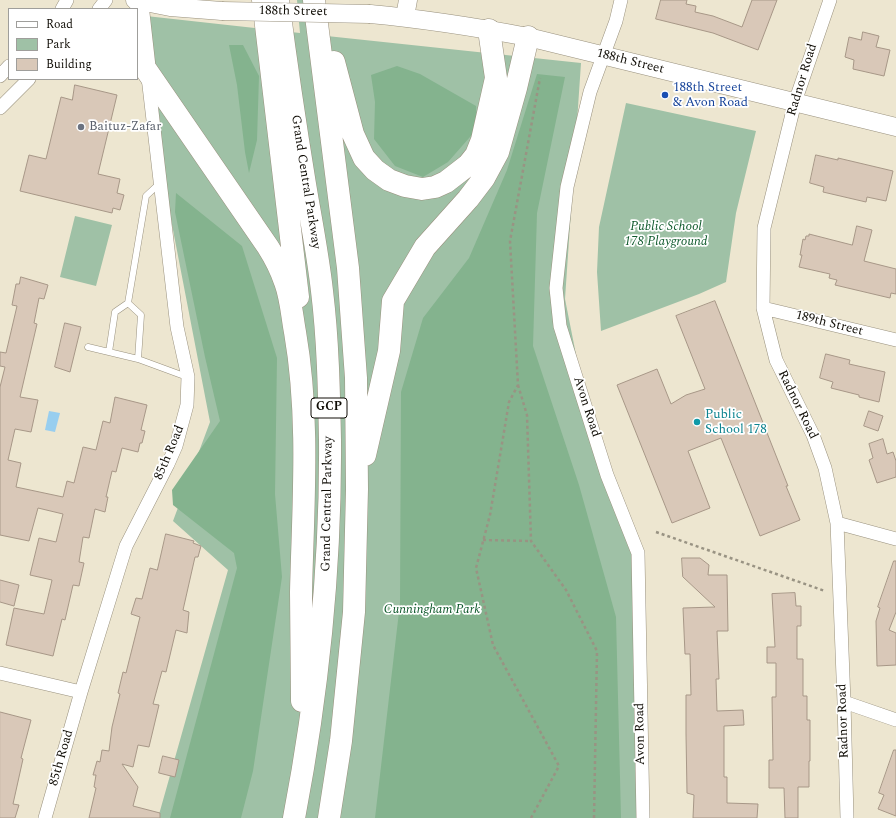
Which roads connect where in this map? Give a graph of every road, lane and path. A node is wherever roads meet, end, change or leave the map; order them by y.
1 (106, 0) edge
2 (138, 0) edge
3 (263, 0) edge
4 (278, 0) edge
5 (316, 0) edge
6 (408, 0) edge
7 (620, 0) edge
8 (830, 0) edge
9 (100, 8) edge
10 (404, 17) junction
11 (489, 30) junction
12 (528, 37) junction
13 (603, 55) junction
14 (8, 67) edge
15 (147, 71) junction
16 (540, 74) dead end
17 (0, 76) edge
18 (28, 80) edge
19 (795, 102) junction
20 (0, 108) edge
21 (896, 127) edge
22 (160, 183) junction
23 (128, 303) junction
24 (763, 308) junction
25 (896, 340) edge
26 (88, 347) dead end
27 (109, 352) junction
28 (138, 359) junction
29 (300, 362) junction
30 (188, 377) junction
31 (518, 385) junction
32 (357, 489) junction
33 (837, 523) junction
34 (656, 532) dead end
35 (896, 539) edge
36 (484, 540) junction
37 (531, 541) junction
38 (825, 591) dead end
39 (0, 673) edge
40 (81, 692) junction
41 (844, 702) junction
42 (896, 720) edge
43 (303, 773) junction
44 (45, 818) edge
45 (294, 818) edge
46 (329, 818) edge
47 (531, 818) edge
48 (594, 818) edge
49 (643, 818) edge
50 (847, 818) edge

1 - 9 street
2 - 10 street, 188th Street, bridge
2 - 15 street, 85th Road
3 - 29 highway
4 - 43 highway, Grand Central Parkway / GCP
5 - 11 highway
5 - 32 highway, Grand Central Parkway / GCP
6 - 10 street
7 - 13 street, Avon Road
8 - 19 street, Radnor Road
10 - 11 street
11 - 12 street
12 - 13 street, 188th Street
12 - 32 highway
13 - 19 street, 188th Street
13 - 49 street, Avon Road
14 - 17 street
15 - 22 street, 85th Road
15 - 29 highway
16 - 31 path
18 - 20 street
19 - 21 street, 188th Street
19 - 24 street, Radnor Road
22 - 23 lane
22 - 30 street, 85th Road
23 - 27 lane
23 - 28 lane
24 - 25 street, 189th Street
24 - 33 street, Radnor Road
26 - 27 lane
27 - 28 lane
28 - 30 lane
29 - 43 highway
30 - 40 street, 85th Road
31 - 36 path
31 - 37 path
32 - 46 highway, Grand Central Parkway / GCP
33 - 35 street
33 - 41 street, Radnor Road
34 - 38 path
36 - 37 path
36 - 47 path
37 - 48 path
39 - 40 street
40 - 44 street, 85th Road
41 - 42 street
41 - 50 street, Radnor Road
43 - 45 highway, Grand Central Parkway / GCP

